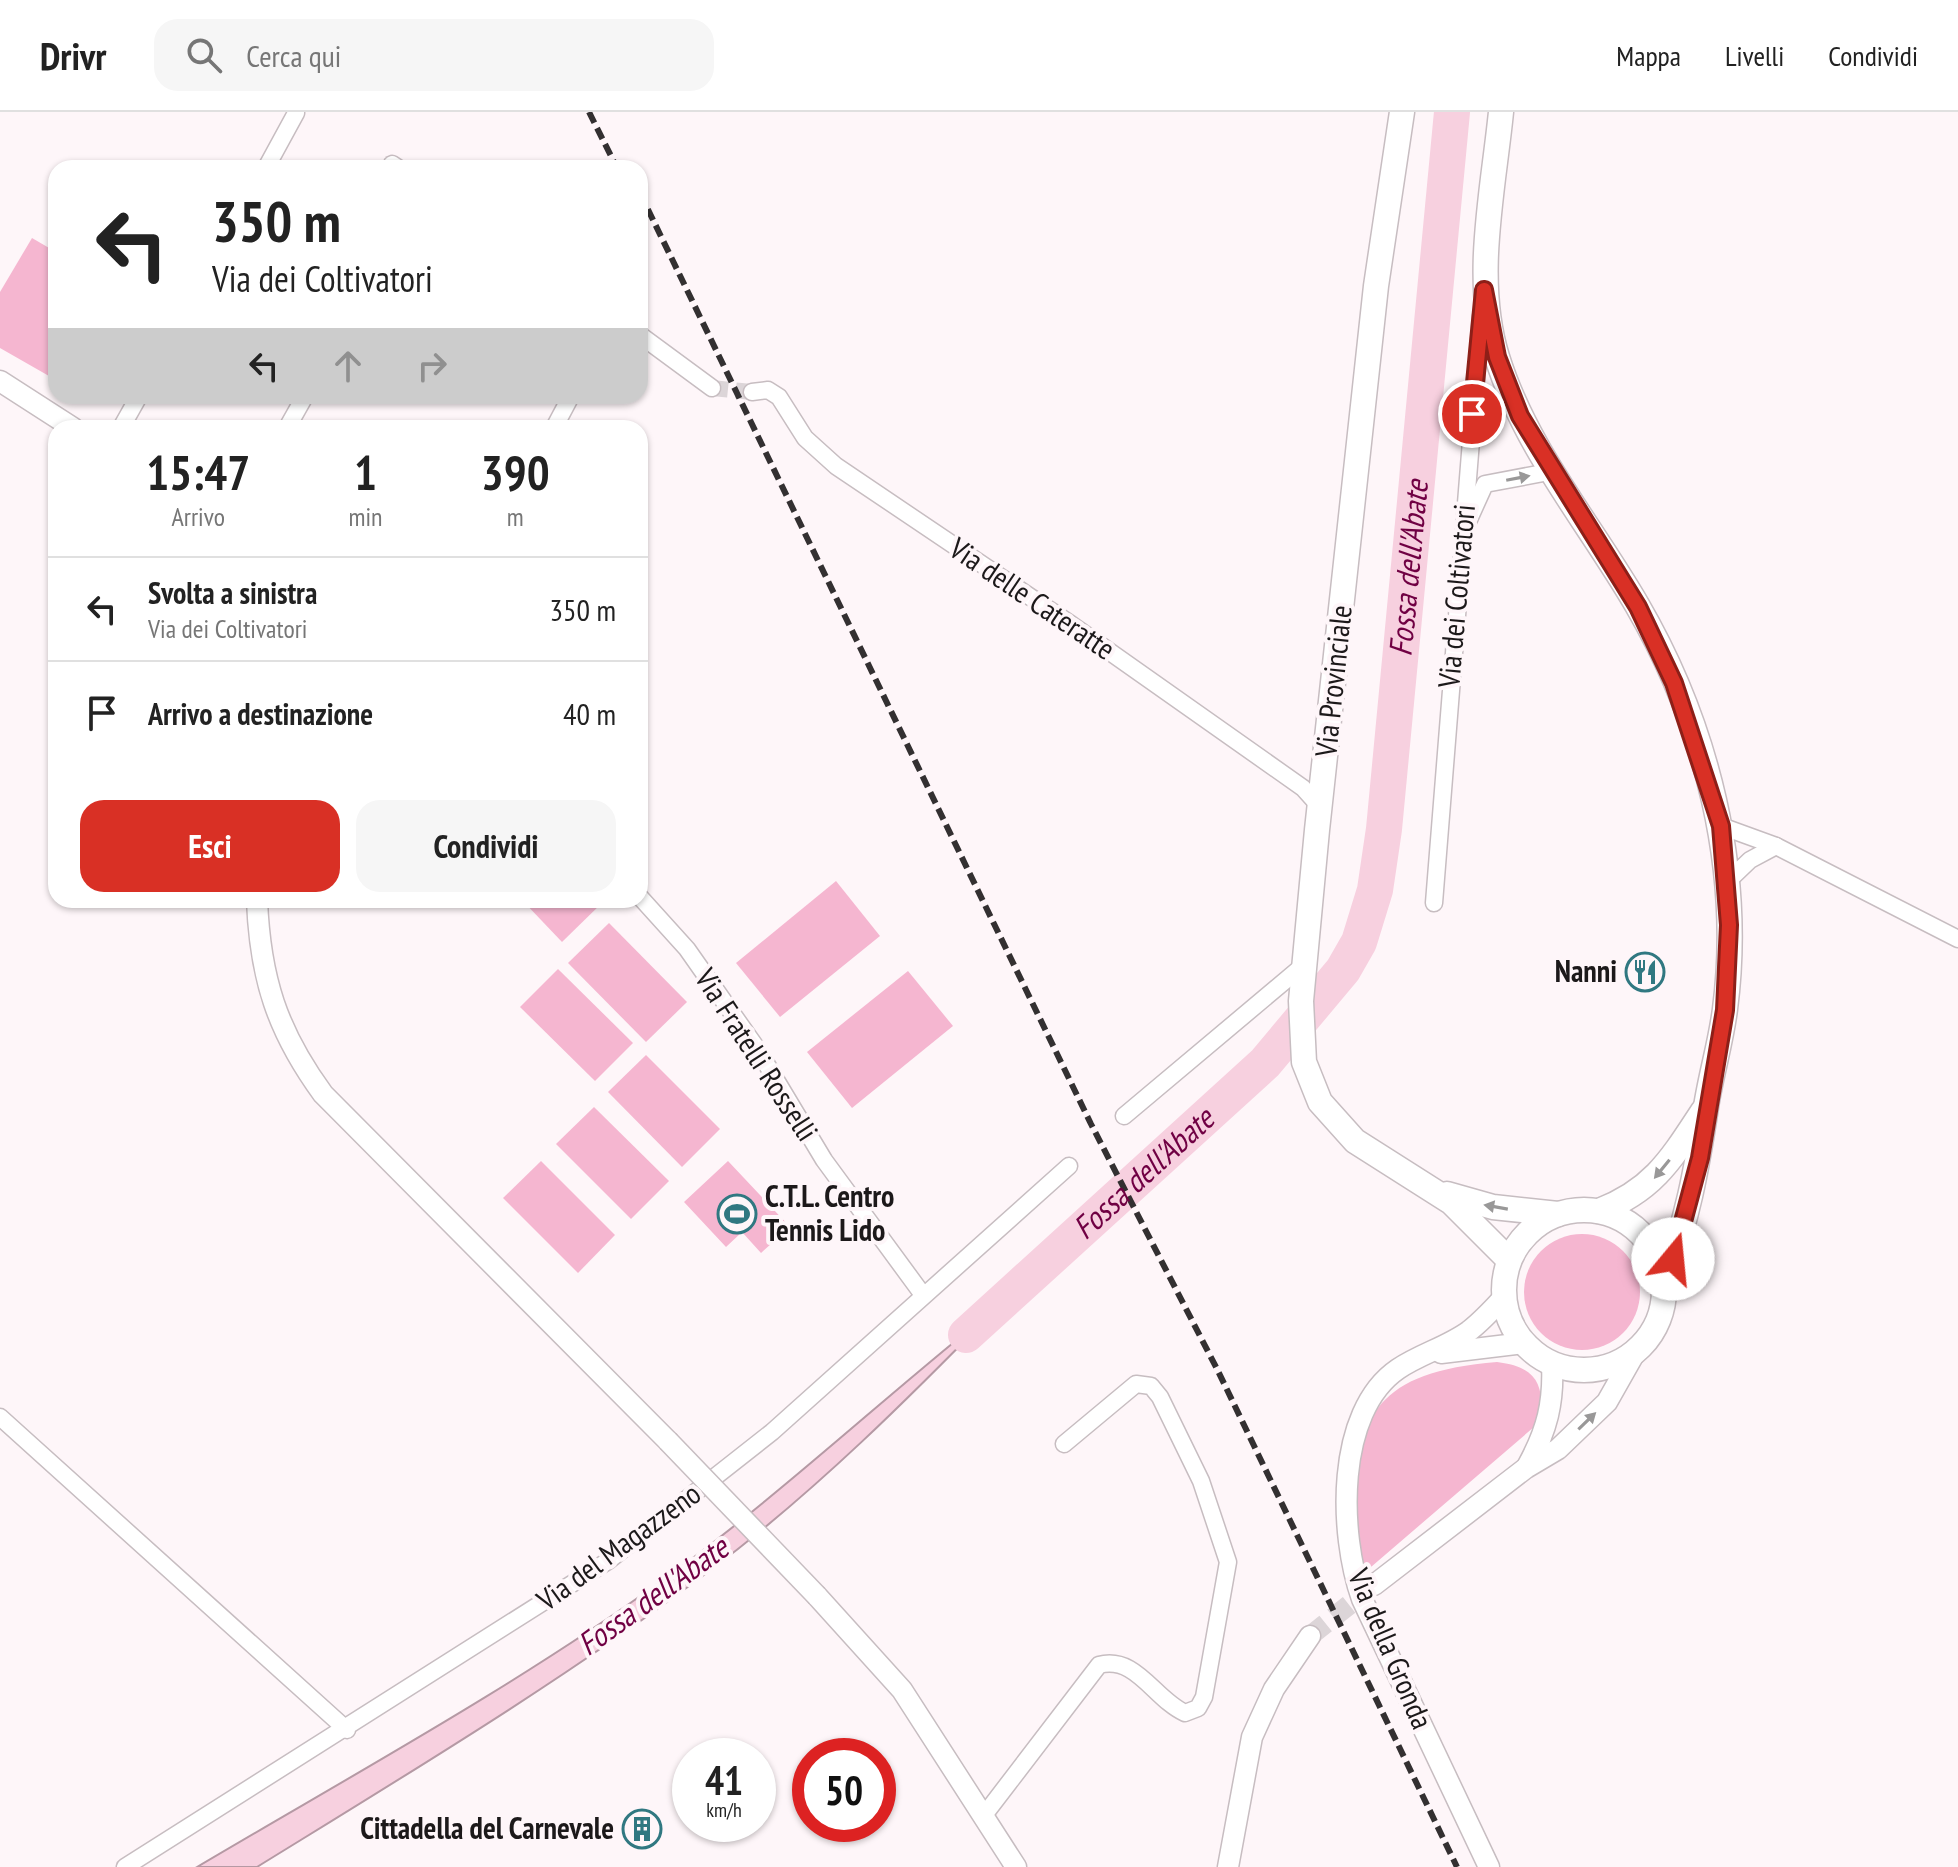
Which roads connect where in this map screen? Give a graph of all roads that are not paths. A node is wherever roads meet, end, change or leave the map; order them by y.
1 (1402, 112) edge
2 (1501, 112) edge
3 (296, 113) edge
4 (270, 160) edge
5 (1484, 290) junction
6 (648, 341) edge
7 (0, 381) edge
8 (712, 388) tunnel mouth
9 (752, 392) tunnel mouth
10 (61, 420) edge
11 (1554, 471) junction
12 (1461, 539) junction
13 (1321, 808) junction
14 (1721, 826) junction
15 (1776, 846) junction
16 (1727, 882) junction
17 (1434, 903) dead end
18 (648, 906) edge
19 (258, 908) edge
20 (1958, 939) edge
21 (1305, 964) junction
22 (1706, 1105) junction
23 (1124, 1116) dead end
24 (1069, 1166) dead end
25 (1436, 1191) junction
26 (1599, 1211) junction
27 (1558, 1214) junction
28 (1509, 1260) junction
29 (1664, 1280) junction
30 (923, 1295) junction
31 (1504, 1297) junction
32 (1524, 1343) junction
33 (1637, 1349) junction
34 (1426, 1355) junction
35 (1552, 1363) junction
36 (0, 1417) edge
37 (1064, 1444) dead end
38 (1526, 1468) junction
39 (1374, 1585) tunnel mouth
40 (1310, 1636) tunnel mouth
41 (347, 1730) junction
42 (985, 1814) junction
43 (125, 1867) edge
44 (1016, 1867) edge
45 (1228, 1867) edge
46 (1489, 1867) edge

1 - 13 main road, Via Provinciale
2 - 5 main road
3 - 4 street
5 - 11 main road
5 - 12 street, Via dei Coltivatori
6 - 8 street
7 - 10 street
9 - 13 street, Via delle Cateratte
12 -> 11 street
11 - 14 main road
12 - 17 street, Via dei Coltivatori
13 - 21 main road, Via Provinciale
14 - 15 street
14 - 16 main road
15 - 16 street
15 - 20 street
16 - 22 main road
18 - 30 street, Via Fratelli Rosselli
19 - 42 street, bridge
21 - 23 street
21 - 25 main road, Via Provinciale
22 -> 26 main road
22 - 29 main road
24 - 30 street, Via del Magazzeno
27 -> 25 main road, Via Provinciale
25 - 28 main road, Via Provinciale
26 - 27 main road
26 - 29 main road
27 - 28 main road
28 - 31 main road
29 - 33 main road
30 - 41 street, Via del Magazzeno
31 - 32 main road
31 - 34 street, Via della Gronda
32 - 34 street, Via della Gronda
32 - 35 main road
33 - 35 main road
38 -> 33 street
34 - 46 street, Via della Gronda
35 - 38 street
36 - 41 street
37 - 42 street
38 - 39 street
40 - 45 street
41 - 43 street, Via del Magazzeno
42 - 44 street

